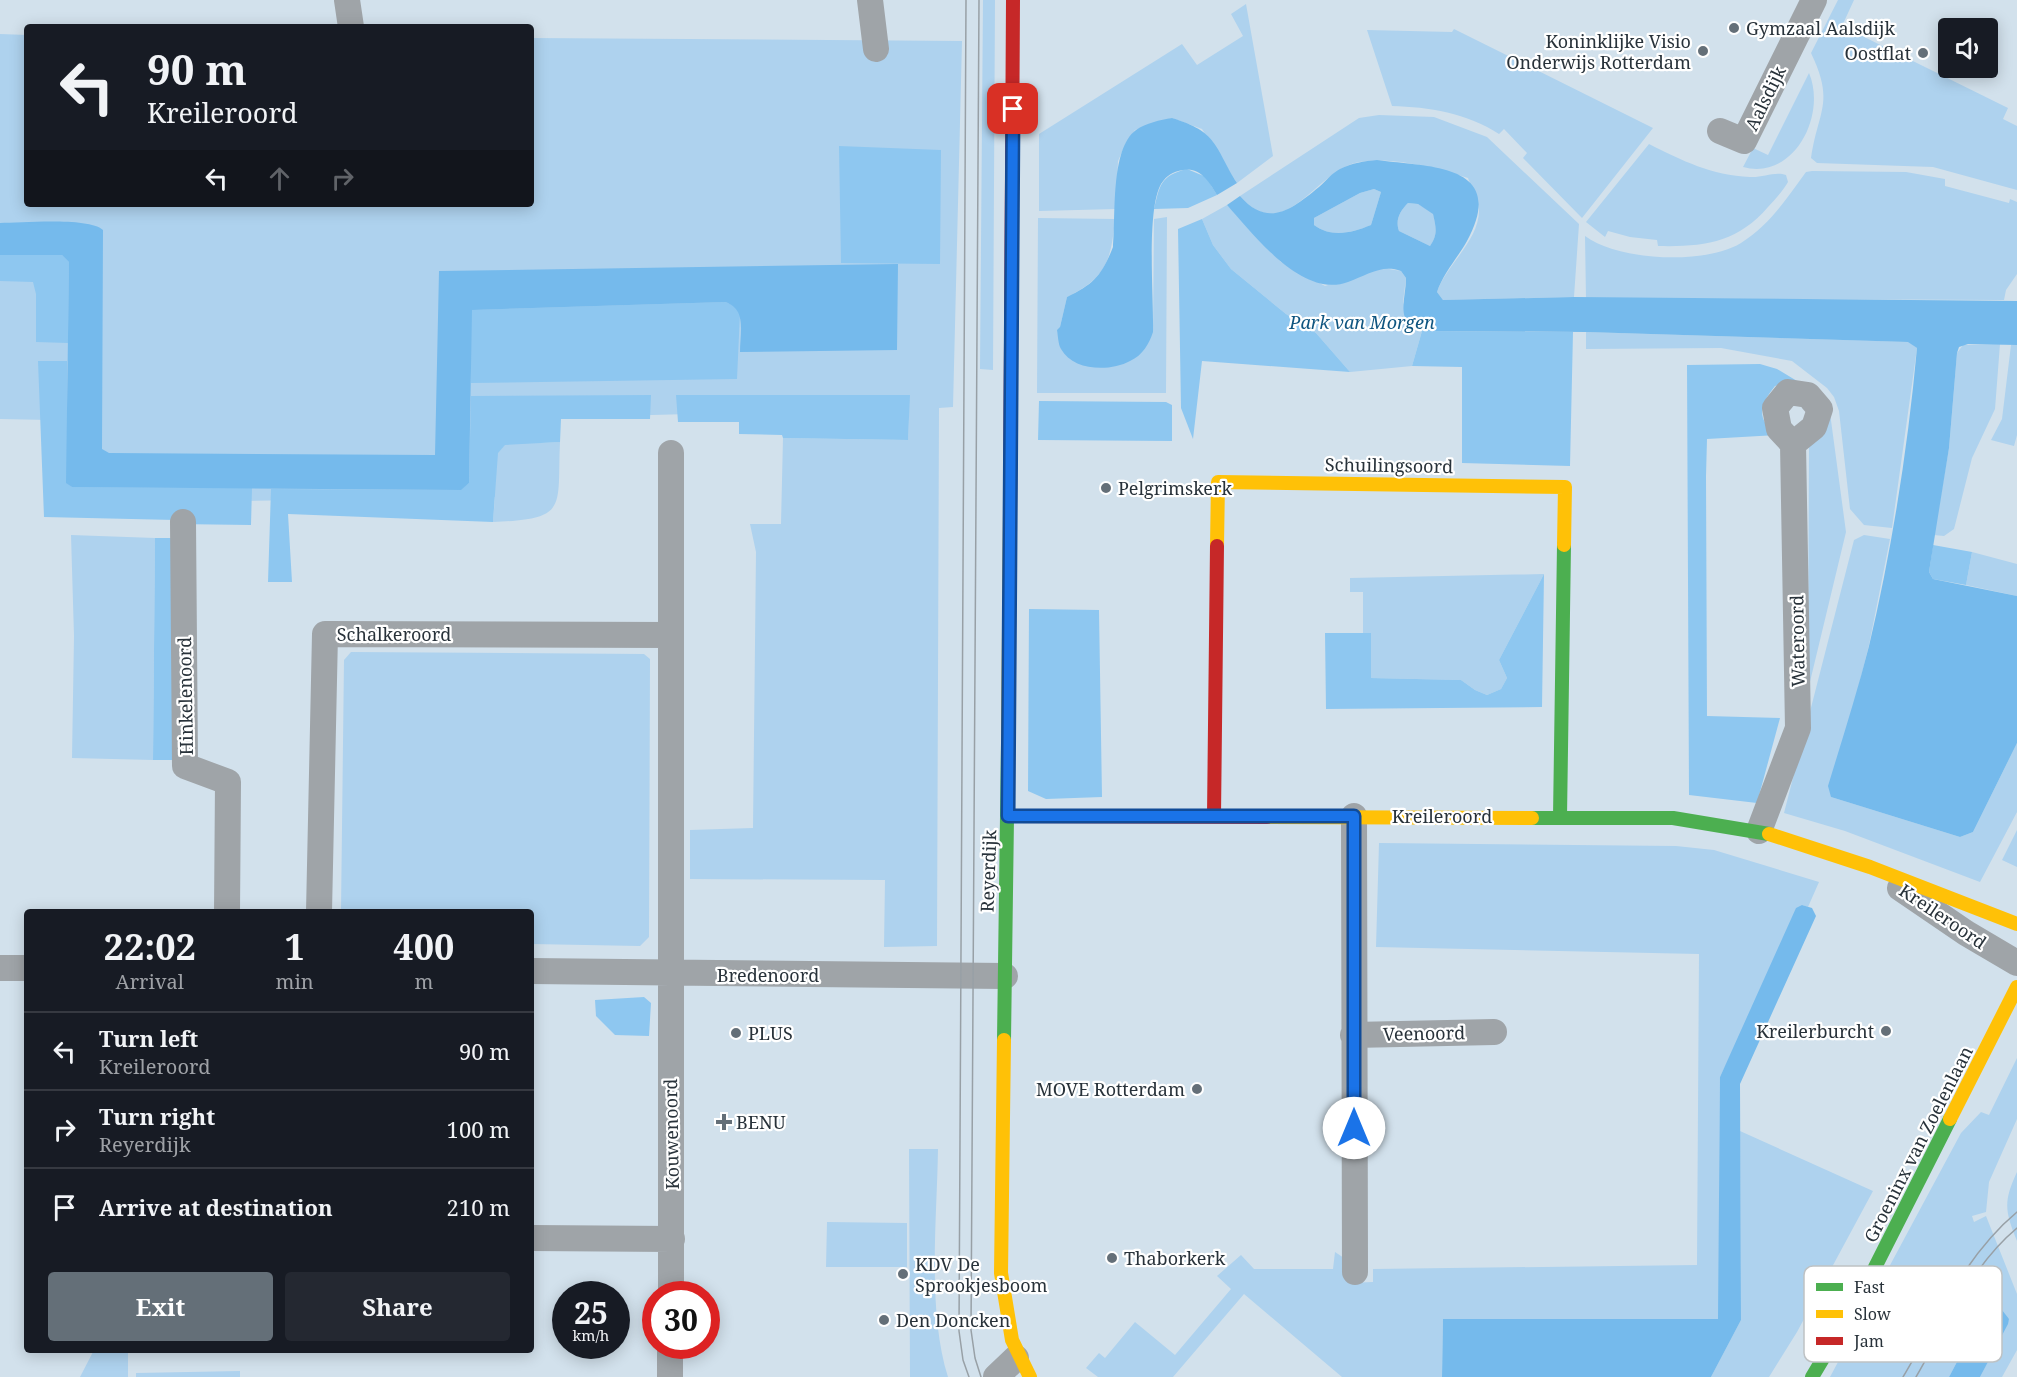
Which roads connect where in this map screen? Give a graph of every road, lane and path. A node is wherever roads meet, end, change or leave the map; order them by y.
1 (347, 0) edge
2 (870, 0) edge
3 (1013, 0) edge
4 (1814, 0) edge
5 (351, 24) edge
6 (876, 49) dead end
7 (1720, 131) dead end
8 (1793, 444) dead end
9 (671, 453) dead end
10 (183, 522) dead end
11 (670, 635) junction
12 (1008, 816) junction
13 (1214, 816) junction
14 (1354, 816) junction
15 (1560, 816) junction
16 (1759, 831) junction
17 (1870, 867) junction
18 (227, 909) edge
19 (319, 909) edge
20 (2017, 924) edge
21 (2017, 963) edge
22 (0, 968) edge
23 (24, 968) edge
24 (534, 971) edge
25 (669, 974) junction
26 (1005, 976) junction
27 (2017, 987) edge
28 (1494, 1032) dead end
29 (1353, 1035) junction
30 (534, 1238) edge
31 (672, 1239) junction
32 (1876, 1266) edge
33 (1355, 1272) dead end
34 (671, 1281) edge
35 (670, 1359) edge
36 (1821, 1362) edge
37 (1023, 1368) edge
38 (670, 1377) edge
39 (996, 1377) edge
40 (1812, 1377) edge

1 - 5 street
2 - 6 street
3 - 12 street, Reyerdijk
4 - 7 street, Aalsdijk
8 - 16 street, Wateroord
9 - 11 street
10 - 18 street, Hinkelenoord
11 - 19 street, Schalkeroord
11 - 25 street
12 - 13 street, Kreileroord
12 - 26 street, Reyerdijk
13 - 14 street, Kreileroord
13 - 15 street, Schuilingsoord
14 - 15 street, Kreileroord
14 - 29 street
15 - 16 street, Kreileroord
16 - 17 street, Kreileroord
17 - 20 street, Kreileroord
17 - 21 street, Kreileroord
22 - 23 street
24 - 25 street, Bredenoord
25 - 26 street, Bredenoord
25 - 31 street, Kouwenoord
26 - 37 street, Reyerdijk
27 - 32 street, Groeninx van Zoelenlaan
28 - 29 street, Veenoord
29 - 33 street
30 - 31 street
31 - 34 street, Kouwenoord
35 - 38 street
36 - 40 street, Groeninx van Zoelenlaan
37 - 39 street

